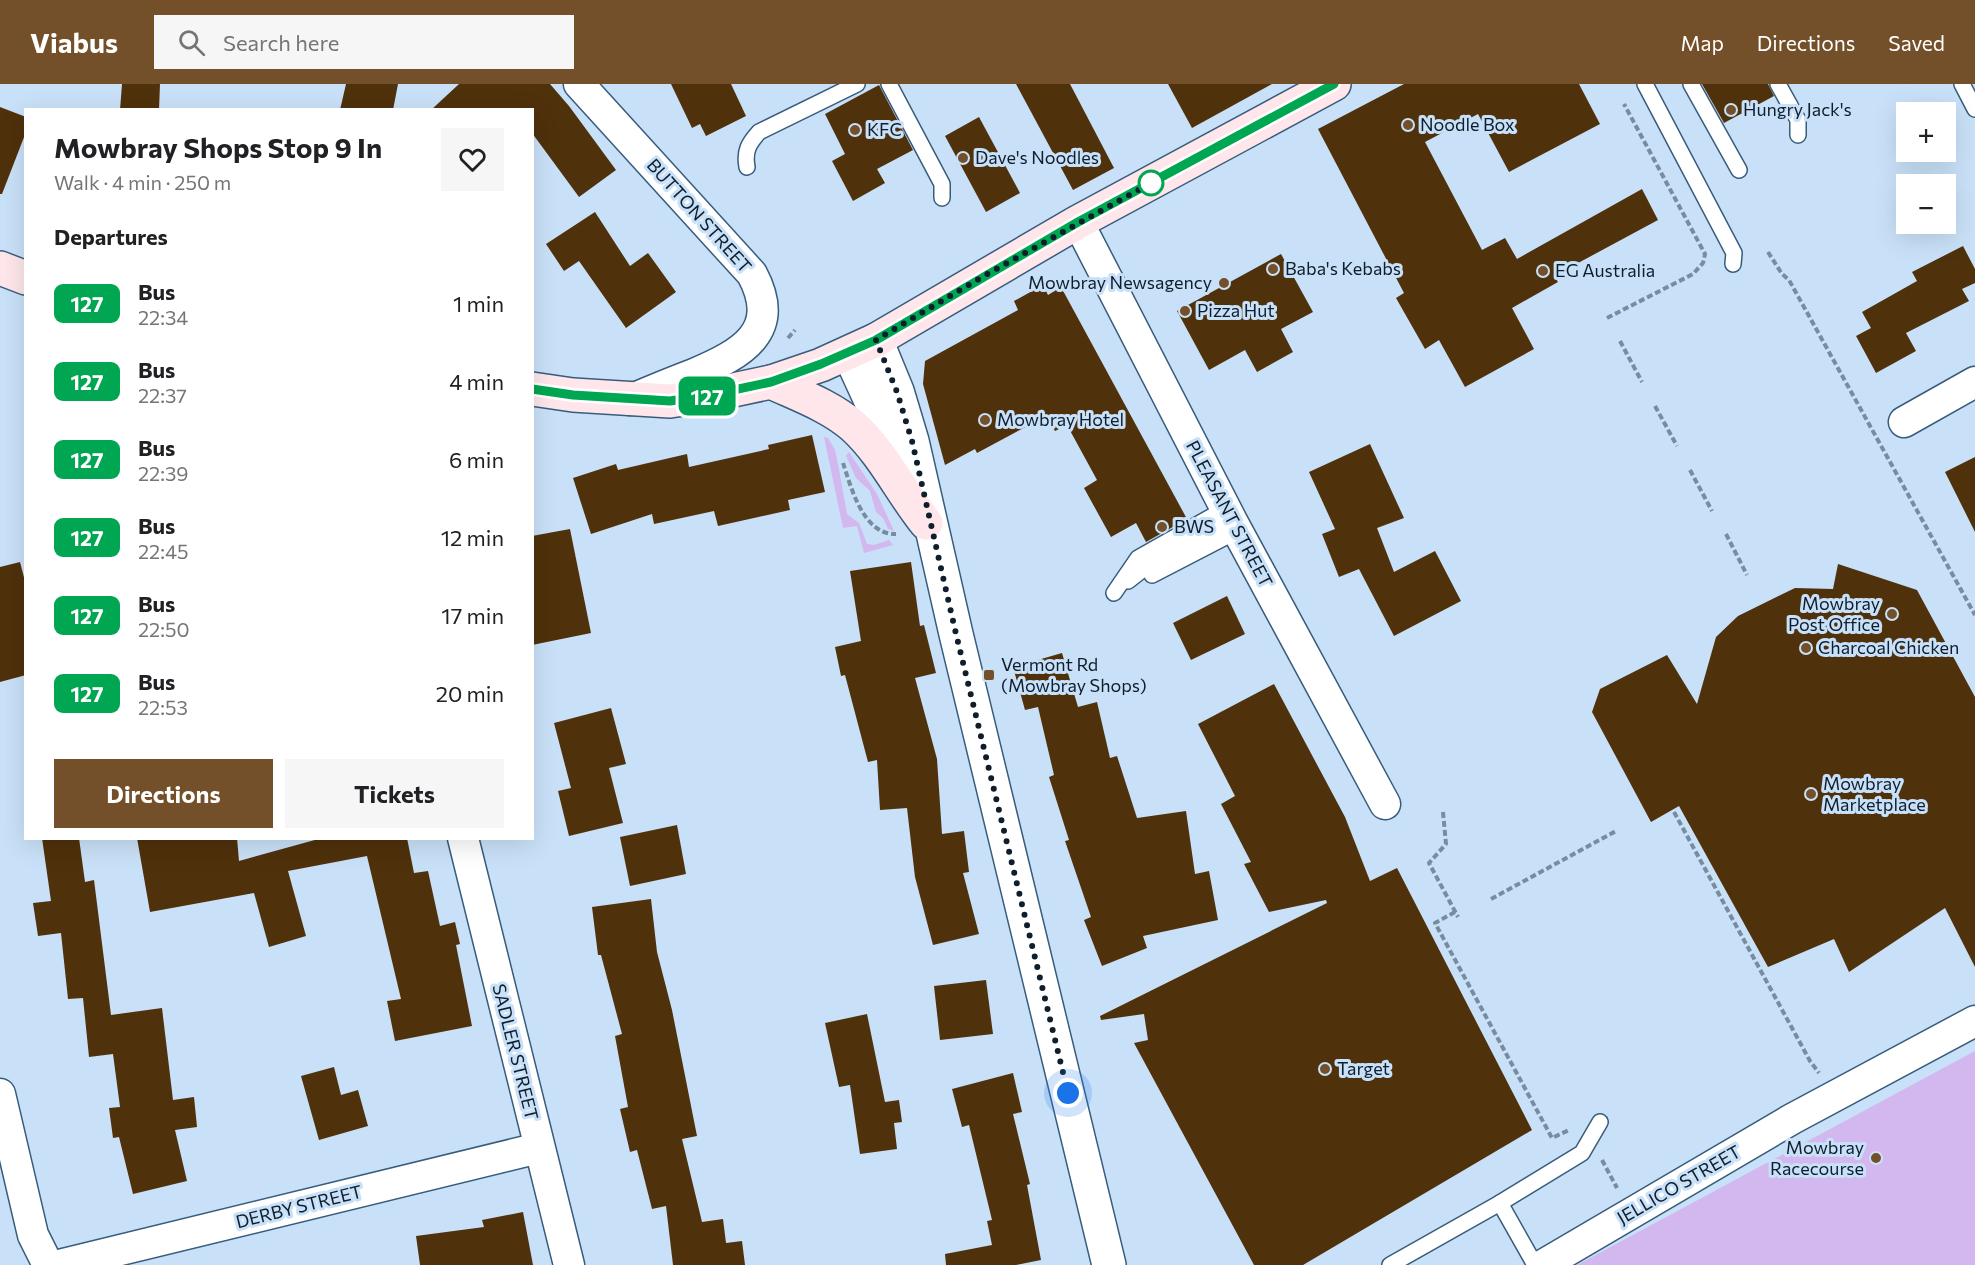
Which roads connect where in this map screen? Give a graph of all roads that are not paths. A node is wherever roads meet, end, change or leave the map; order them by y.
1 (579, 84) edge
2 (857, 84) edge
3 (889, 84) edge
4 (1334, 84) edge
5 (1645, 84) edge
6 (1691, 84) edge
7 (1778, 84) edge
8 (1962, 84) edge
9 (1975, 109) edge
10 (1798, 135) dead end
11 (747, 167) dead end
12 (1739, 170) dead end
13 (942, 198) dead end
14 (1078, 222) junction
15 (1733, 264) dead end
16 (0, 268) edge
17 (24, 277) edge
18 (863, 347) junction
19 (771, 382) junction
20 (1975, 382) edge
21 (534, 389) edge
22 (630, 400) junction
23 (1904, 422) dead end
24 (1231, 520) junction
25 (921, 535) junction
26 (1385, 804) dead end
27 (463, 840) edge
28 (1975, 1021) edge
29 (0, 1094) edge
30 (1600, 1122) dead end
31 (539, 1148) junction
32 (1500, 1203) junction
33 (48, 1265) edge
34 (59, 1265) edge
35 (569, 1265) edge
36 (1109, 1265) edge
37 (1390, 1265) edge
38 (1535, 1265) edge
39 (1543, 1265) edge

1 - 22 street, BUTTON STREET
2 - 11 lane
3 - 13 lane
4 - 14 main road
5 - 15 lane
6 - 12 lane
7 - 10 lane
8 - 9 lane
14 - 18 main road
14 - 24 street, PLEASANT STREET
16 - 17 main road
18 - 19 main road
18 - 25 street
19 - 22 main road
19 - 25 main road
20 - 23 street
21 - 22 main road
24 - 24 lane
24 - 26 street, PLEASANT STREET
25 - 36 street
27 - 31 street, SADLER STREET
28 - 39 street, JELLICO STREET
29 - 33 street
30 - 32 lane
31 - 34 street, DERBY STREET
31 - 35 street, SADLER STREET
32 - 37 lane
32 - 38 lane

